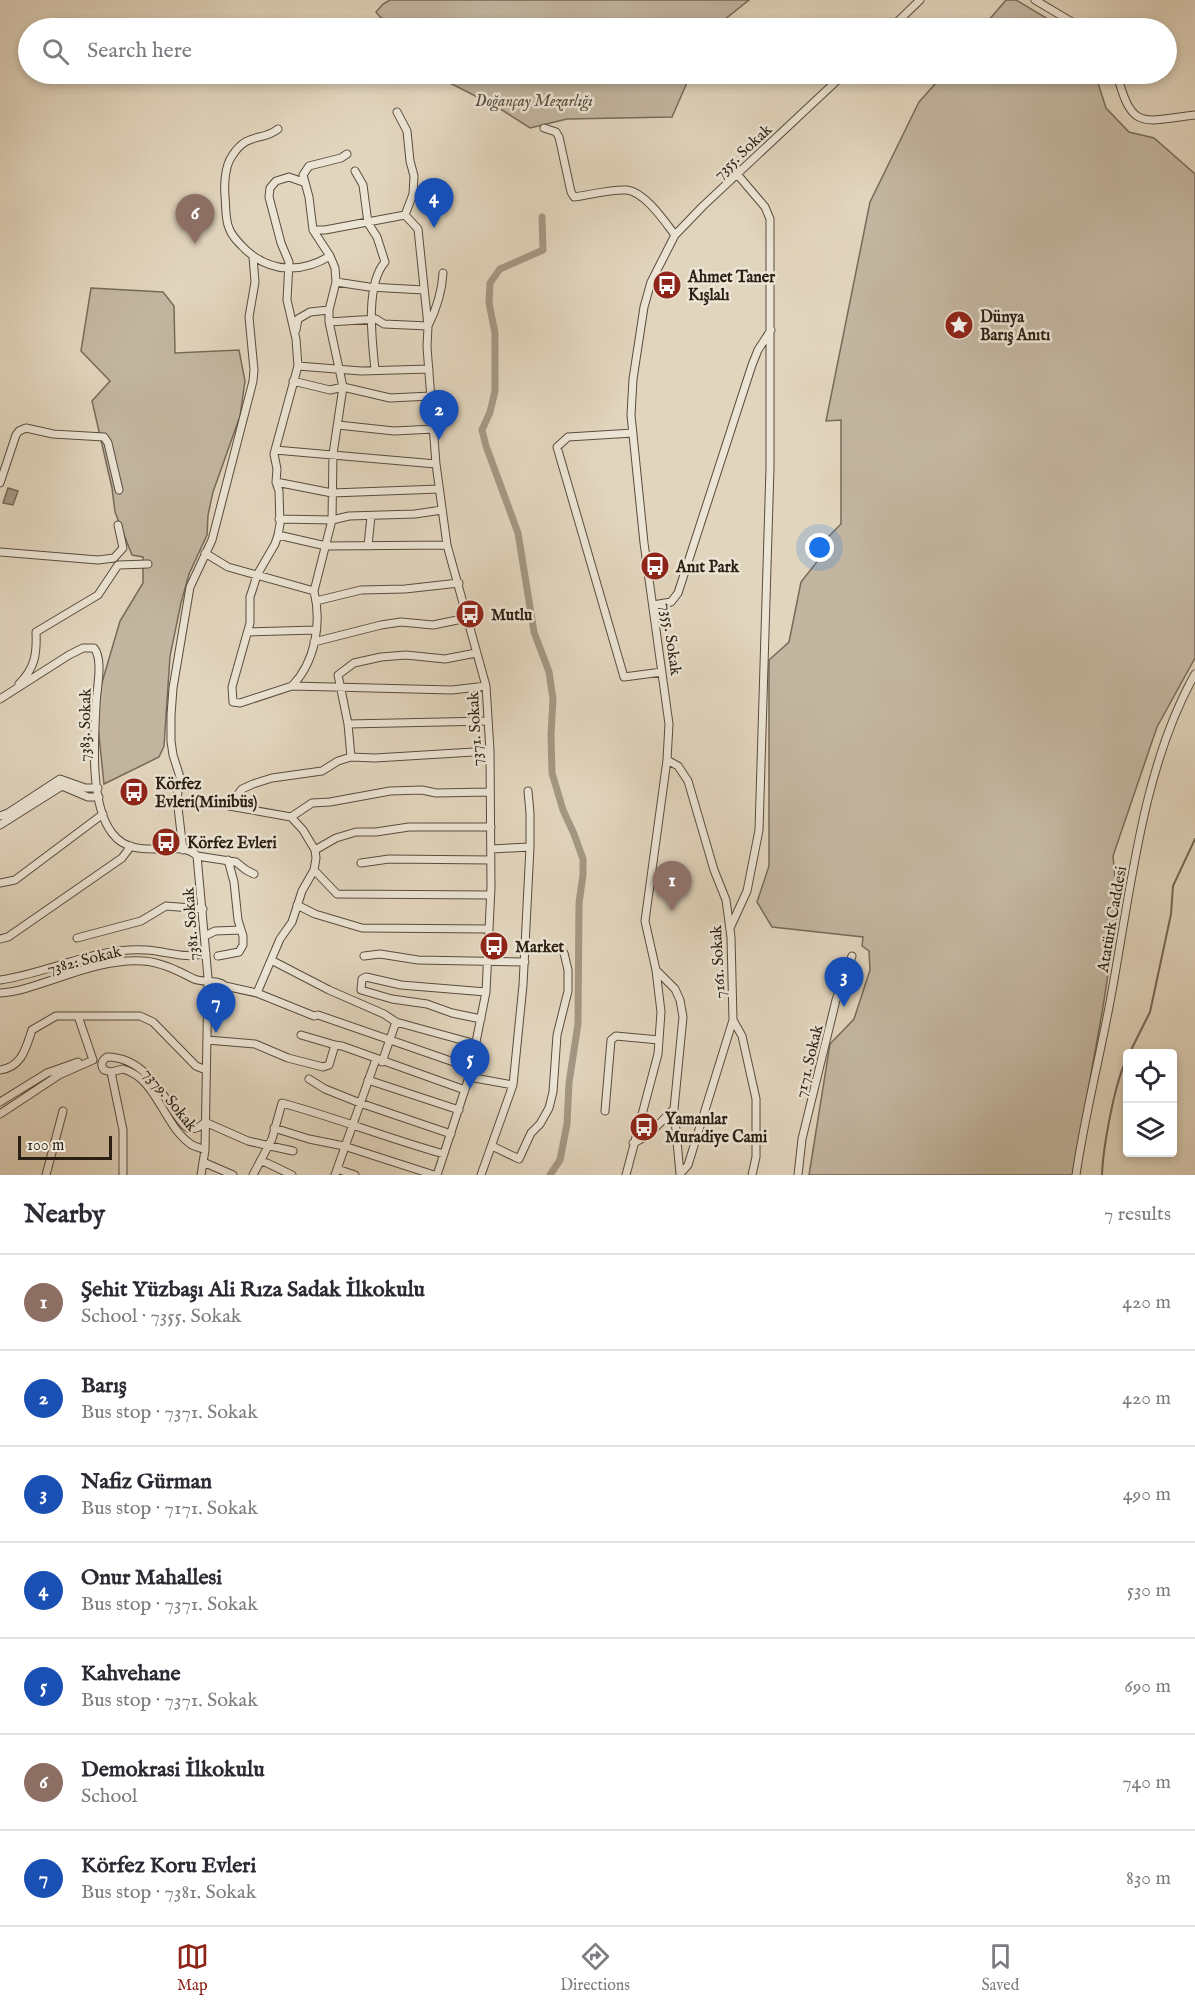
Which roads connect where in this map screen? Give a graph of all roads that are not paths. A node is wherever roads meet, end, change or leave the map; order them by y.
1 (920, 0) edge
2 (1035, 0) edge
3 (901, 18) edge
4 (1065, 18) edge
5 (833, 84) edge
6 (1120, 84) edge
7 (397, 112) dead end
8 (1195, 115) edge
9 (544, 128) dead end
10 (278, 129) dead end
11 (347, 153) dead end
12 (355, 171) dead end
13 (738, 174) junction
14 (303, 182) junction
15 (405, 215) junction
16 (368, 223) junction
17 (313, 230) junction
18 (675, 235) junction
19 (330, 256) junction
20 (254, 257) junction
21 (290, 269) junction
22 (443, 273) dead end
23 (336, 282) junction
24 (375, 287) junction
25 (424, 290) junction
26 (329, 310) junction
27 (372, 320) junction
28 (328, 322) junction
29 (428, 326) junction
30 (771, 330) junction
31 (296, 339) junction
32 (298, 366) junction
33 (338, 369) junction
34 (429, 369) junction
35 (375, 370) junction
36 (293, 381) junction
37 (343, 387) junction
38 (431, 396) junction
39 (338, 425) junction
40 (434, 429) junction
41 (633, 433) junction
42 (275, 450) junction
43 (333, 454) junction
44 (436, 464) junction
45 (276, 482) junction
46 (0, 483) edge
47 (439, 489) junction
48 (119, 490) dead end
49 (332, 493) junction
50 (442, 510) junction
51 (371, 516) junction
52 (279, 519) junction
53 (332, 520) junction
54 (118, 525) dead end
55 (278, 535) junction
56 (447, 545) junction
57 (327, 546) junction
58 (368, 546) junction
59 (0, 552) edge
60 (205, 553) junction
61 (148, 564) dead end
62 (257, 575) junction
63 (459, 583) junction
64 (314, 591) junction
65 (316, 600) junction
66 (653, 605) junction
67 (467, 618) junction
68 (316, 630) junction
69 (248, 632) junction
70 (314, 642) junction
71 (476, 653) junction
72 (663, 672) junction
73 (1195, 674) edge
74 (292, 686) junction
75 (486, 686) junction
76 (15, 688) junction
77 (340, 689) junction
78 (0, 699) edge
79 (488, 721) junction
80 (348, 724) junction
81 (490, 751) junction
82 (351, 757) junction
83 (667, 760) junction
84 (98, 788) junction
85 (528, 791) dead end
86 (490, 792) junction
87 (99, 797) junction
88 (103, 814) junction
89 (0, 816) edge
90 (291, 817) junction
91 (0, 825) edge
92 (491, 827) junction
93 (131, 846) junction
94 (530, 847) junction
95 (491, 849) junction
96 (183, 850) junction
97 (315, 850) junction
98 (197, 856) junction
99 (228, 860) junction
100 (491, 860) junction
101 (361, 863) dead end
102 (314, 870) junction
103 (254, 873) dead end
104 (0, 883) edge
105 (490, 895) junction
106 (297, 905) junction
107 (203, 909) junction
108 (730, 928) junction
109 (489, 929) junction
110 (241, 930) junction
111 (205, 936) junction
112 (77, 938) dead end
113 (0, 939) edge
114 (206, 952) junction
115 (564, 953) dead end
116 (218, 956) dead end
117 (852, 956) dead end
118 (364, 957) dead end
119 (271, 960) junction
120 (488, 962) junction
121 (525, 962) junction
122 (656, 970) junction
123 (0, 980) edge
124 (208, 982) junction
125 (361, 990) junction
126 (486, 992) junction
127 (0, 993) edge
128 (257, 993) junction
129 (350, 999) junction
130 (78, 1016) junction
131 (481, 1019) junction
132 (733, 1020) junction
133 (396, 1022) junction
134 (301, 1035) dead end
135 (207, 1040) junction
136 (390, 1040) junction
137 (659, 1040) junction
138 (476, 1044) junction
139 (334, 1046) junction
140 (115, 1058) junction
141 (93, 1060) junction
142 (103, 1060) junction
143 (379, 1060) junction
144 (471, 1068) junction
145 (0, 1070) edge
146 (206, 1070) junction
147 (113, 1071) junction
148 (470, 1077) junction
149 (309, 1079) dead end
150 (368, 1080) junction
151 (513, 1085) junction
152 (465, 1090) junction
153 (0, 1101) edge
154 (360, 1103) junction
155 (674, 1109) junction
156 (459, 1110) junction
157 (63, 1111) dead end
158 (605, 1111) dead end
159 (0, 1114) edge
160 (205, 1122) junction
161 (352, 1125) junction
162 (274, 1128) junction
163 (451, 1134) junction
164 (633, 1143) junction
165 (268, 1146) junction
166 (344, 1146) junction
167 (492, 1146) junction
168 (205, 1150) junction
169 (293, 1150) dead end
170 (444, 1154) junction
171 (260, 1161) junction
172 (203, 1162) junction
173 (336, 1172) edge
174 (680, 1174) edge
175 (46, 1175) edge
176 (123, 1175) edge
177 (201, 1175) edge
178 (233, 1175) edge
179 (253, 1175) edge
180 (292, 1175) edge
181 (355, 1175) edge
182 (435, 1175) edge
183 (482, 1175) edge
184 (626, 1175) edge
185 (752, 1175) edge
186 (798, 1175) edge
187 (1076, 1175) edge

1 - 3 street
2 - 4 street
5 - 13 street, 7355. Sokak
6 - 8 street
7 - 15 street
9 - 18 street
10 - 20 street
11 - 14 street
12 - 16 street
13 - 18 street, 7355. Sokak
13 - 30 street
14 - 17 street
14 - 21 street
15 - 16 street
15 - 25 street, 7371. Sokak
16 - 17 street
16 - 24 street
17 - 19 street
18 - 41 street, 7355. Sokak
19 - 21 street
19 - 23 street
20 - 21 street
20 - 60 street
21 - 31 street
22 - 29 street
23 - 24 street
23 - 26 street
24 - 25 street
24 - 27 street
25 - 29 street, 7371. Sokak
26 - 28 street
26 - 31 street
27 - 28 street
27 - 29 street
27 - 35 street
28 - 33 street
29 - 34 street, 7371. Sokak
30 - 66 street
30 - 108 street
31 - 32 street
32 - 33 street
32 - 36 street
33 - 35 street
33 - 37 street
34 - 35 street
34 - 38 street, 7371. Sokak
36 - 37 street
36 - 42 street
37 - 38 street
37 - 39 street
38 - 40 street, 7371. Sokak
39 - 40 street
39 - 43 street
40 - 44 street, 7371. Sokak
41 - 66 street, 7355. Sokak
41 - 72 street
42 - 43 street
42 - 45 street
43 - 44 street
43 - 49 street
44 - 47 street, 7371. Sokak
45 - 49 street
45 - 52 street
46 - 48 street
47 - 49 street
47 - 50 street, 7371. Sokak
49 - 53 street
50 - 51 street
50 - 56 street, 7371. Sokak
51 - 53 street
51 - 58 street
52 - 53 street
52 - 55 street
53 - 57 street
54 - 59 street
55 - 57 street
55 - 62 street
56 - 58 street
56 - 63 street, 7371. Sokak
57 - 58 street
57 - 64 street
60 - 62 street
60 - 96 street
61 - 76 street
62 - 64 street
62 - 69 street
63 - 65 street
63 - 67 street, 7371. Sokak
64 - 65 street
65 - 68 street
66 - 72 street, 7355. Sokak
67 - 70 street
67 - 71 street, 7371. Sokak
68 - 69 street
68 - 70 street
69 - 74 street
70 - 74 street
71 - 75 street, 7371. Sokak
71 - 77 street
72 - 83 street, 7355. Sokak
73 - 187 street, Atatürk Caddesi
74 - 77 street
75 - 77 street
75 - 79 street, 7371. Sokak
76 - 78 street, 7383. Sokak
76 - 84 street, 7383. Sokak
77 - 80 street
79 - 80 street
79 - 81 street, 7371. Sokak
80 - 82 street
81 - 82 street
81 - 86 street, 7371. Sokak
82 - 90 street
83 - 108 street, 7161. Sokak
83 - 122 street, 7355. Sokak
84 - 87 street, 7383. Sokak
84 - 89 street
85 - 94 street
86 - 90 street
86 - 92 street, 7371. Sokak
87 - 88 street, 7383. Sokak
87 - 91 street
88 - 93 street, 7383. Sokak
88 - 104 street
90 - 97 street
92 - 95 street, 7371. Sokak
92 - 97 street
93 - 96 street
93 - 113 street
94 - 95 street
94 - 121 street
95 - 100 street, 7371. Sokak
96 - 98 street
97 - 102 street
98 - 99 street
98 - 107 street, 7381. Sokak
99 - 103 street
99 - 110 street
100 - 101 street
100 - 105 street, 7371. Sokak
102 - 105 street
102 - 106 street
105 - 109 street, 7371. Sokak
106 - 109 street
106 - 119 street
107 - 111 street, 7381. Sokak
107 - 112 street
108 - 132 street, 7161. Sokak
109 - 120 street, 7371. Sokak
110 - 111 street
110 - 116 street
111 - 114 street, 7381. Sokak
114 - 123 street, 7382: Sokak
114 - 124 street, 7381. Sokak
115 - 167 street
117 - 186 street, 7171. Sokak
118 - 120 street
119 - 128 street
119 - 129 street
120 - 121 street
120 - 126 street, 7371. Sokak
121 - 151 street
122 - 137 street, 7355. Sokak
122 - 155 street
124 - 127 street, 7382: Sokak
124 - 128 street, 7382: Sokak
124 - 135 street, 7381. Sokak
125 - 126 street
125 - 129 street
125 - 131 street
126 - 131 street, 7371. Sokak
128 - 136 street, 7382: Sokak
129 - 133 street
130 - 141 street
130 - 145 street
130 - 146 street
131 - 138 street, 7371. Sokak
132 - 174 street
132 - 185 street, 7161. Sokak
133 - 136 street
133 - 138 street
134 - 139 street
135 - 139 street
135 - 146 street, 7381. Sokak
136 - 143 street
136 - 144 street, 7382: Sokak
137 - 158 street
137 - 164 street, 7355. Sokak
138 - 144 street, 7371. Sokak
139 - 143 street
140 - 142 street
140 - 147 street, 7379. Sokak
140 - 160 street, 7379. Sokak
141 - 142 street
141 - 153 street
141 - 159 street
142 - 147 street
143 - 150 street
143 - 152 street
144 - 148 street, 7371. Sokak
146 - 160 street, 7381. Sokak
147 - 168 street, 7379. Sokak
147 - 176 street
148 - 151 street
148 - 152 street, 7371. Sokak
149 - 154 street
150 - 154 street
150 - 156 street
151 - 167 street
152 - 156 street, 7371. Sokak
154 - 161 street
154 - 163 street
155 - 164 street
155 - 174 street
156 - 163 street, 7371. Sokak
157 - 175 street
160 - 165 street
160 - 168 street, 7381. Sokak
161 - 162 street
161 - 166 street
161 - 170 street
162 - 165 street
162 - 166 street
163 - 170 street, 7371. Sokak
164 - 184 street, 7355. Sokak
165 - 169 street
165 - 171 street
166 - 173 street
166 - 182 street
167 - 183 street
168 - 172 street, 7381. Sokak
170 - 182 street, 7371. Sokak
171 - 179 street
171 - 180 street
172 - 177 street, 7381. Sokak
172 - 178 street
173 - 181 street

